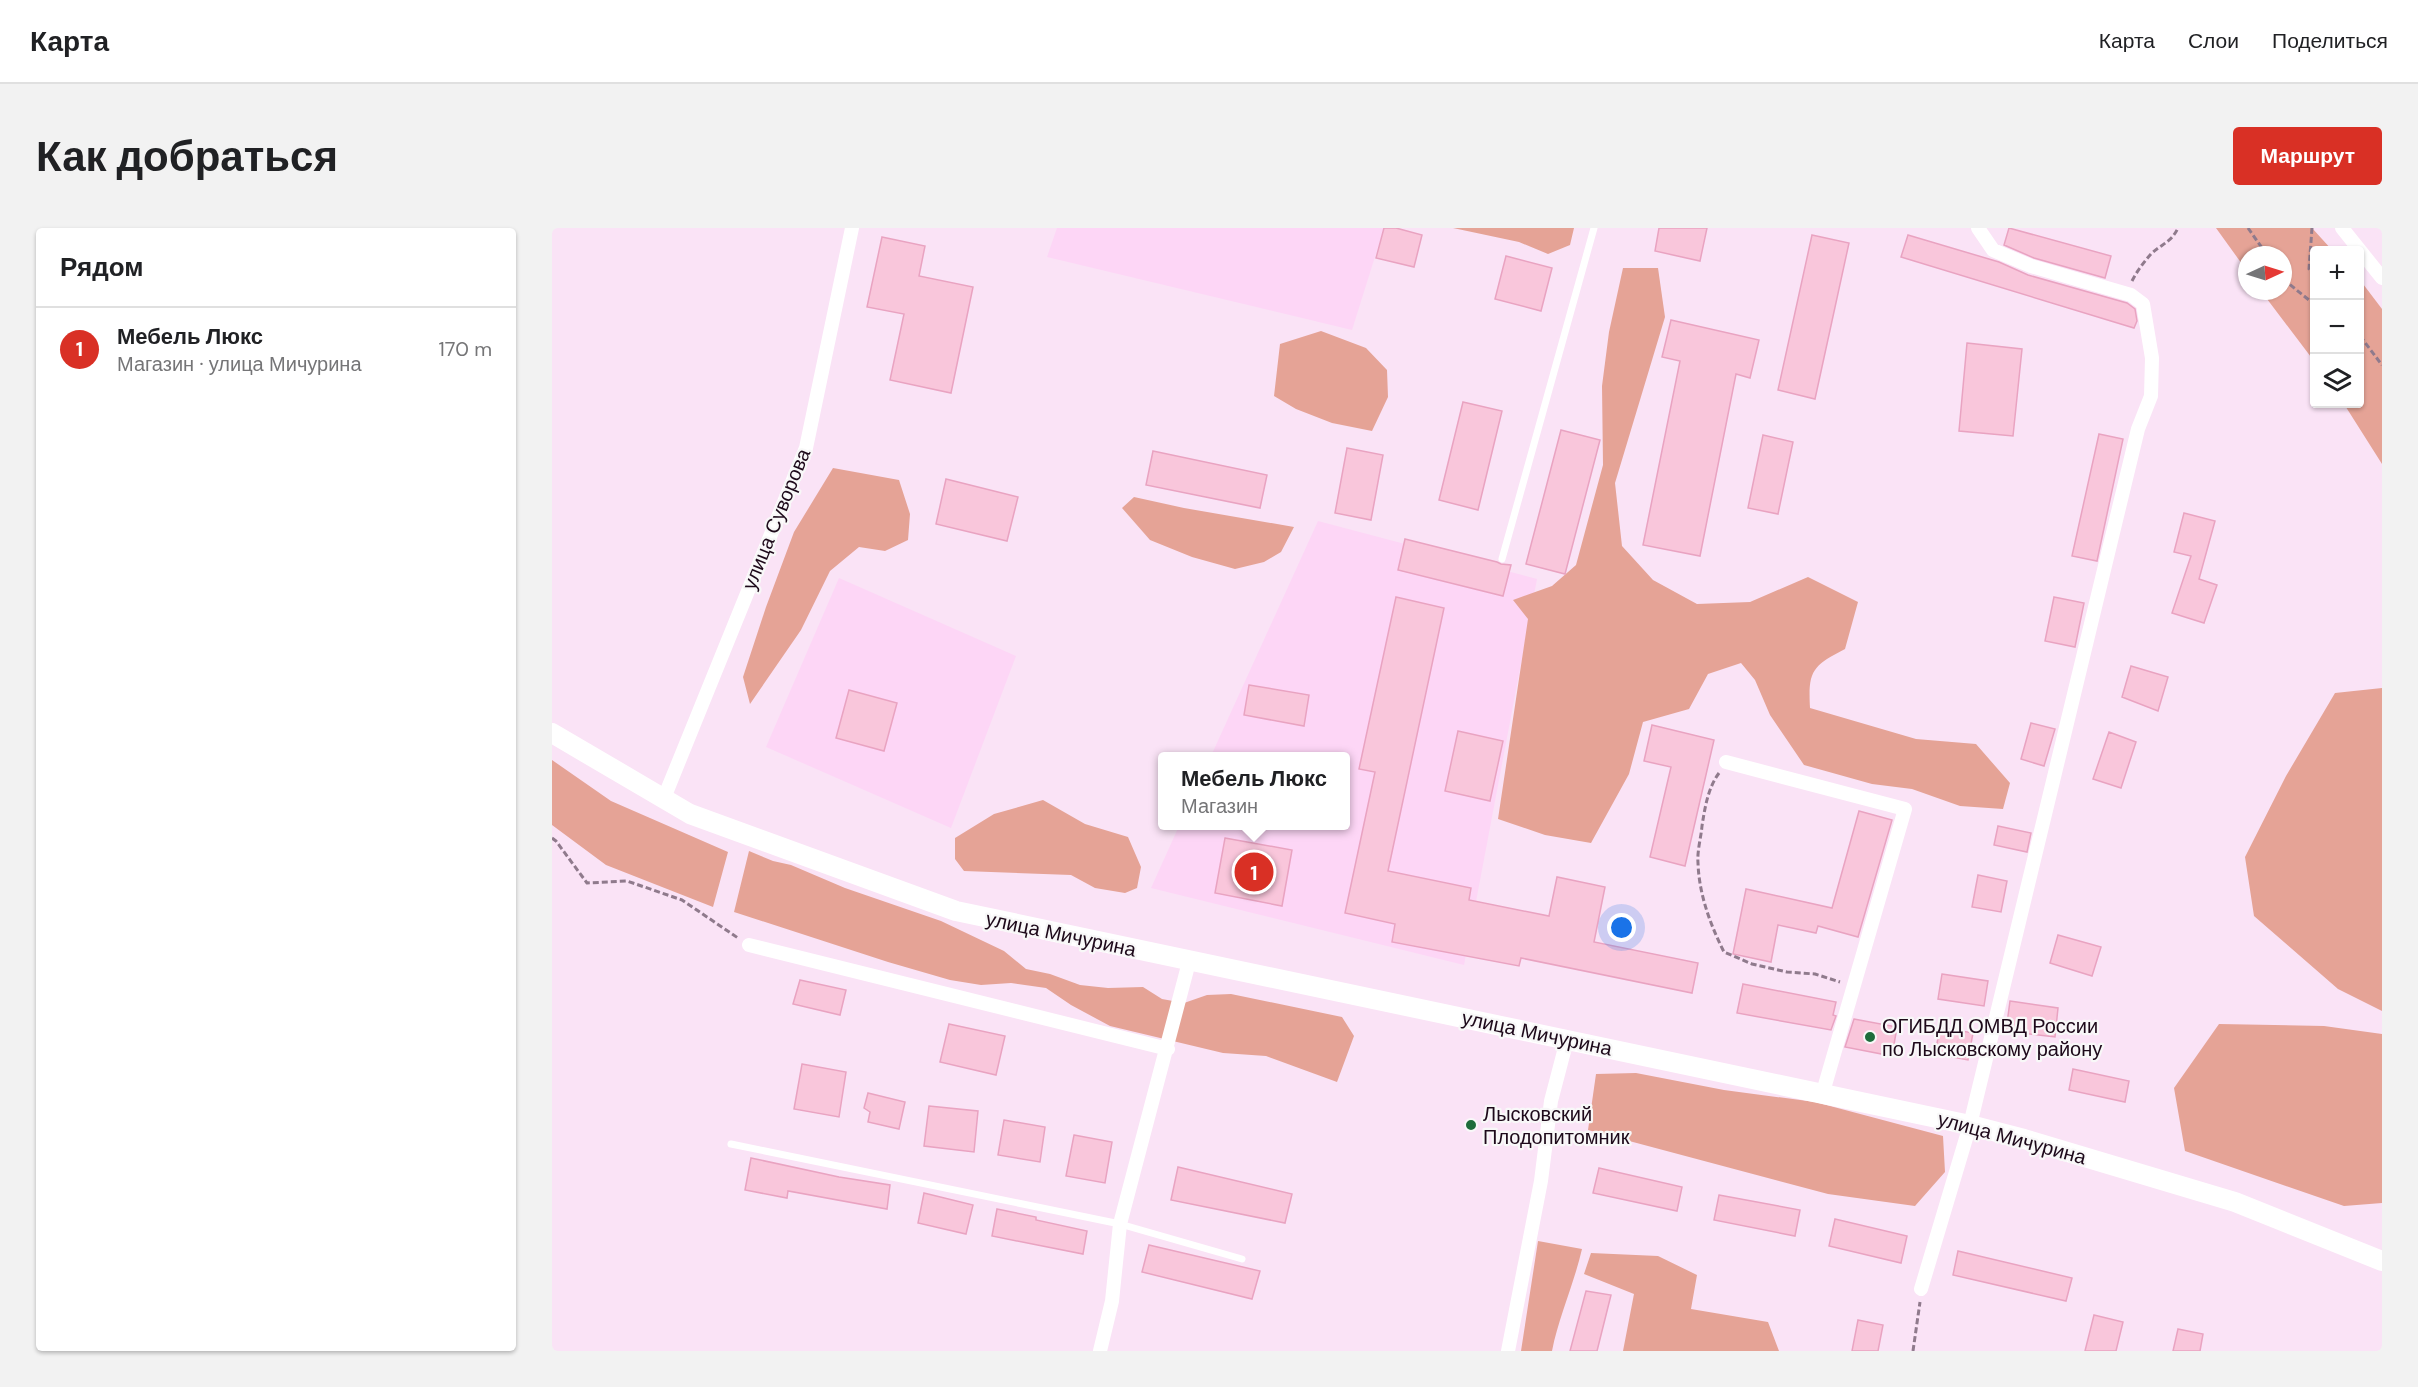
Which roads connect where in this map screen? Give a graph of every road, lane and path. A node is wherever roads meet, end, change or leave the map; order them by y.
1 (852, 228) edge
2 (1594, 228) edge
3 (1978, 228) edge
4 (2178, 228) edge
5 (2248, 228) edge
6 (2312, 228) edge
7 (2342, 228) edge
8 (2261, 246) edge
9 (2311, 246) edge
10 (2310, 255) edge
11 (2310, 270) edge
12 (2382, 278) edge
13 (2292, 286) edge
14 (2131, 295) junction
15 (2310, 300) edge
16 (2364, 341) edge
17 (2382, 365) edge
18 (1502, 559) dead end
19 (552, 733) edge
20 (1726, 762) joint
21 (664, 798) junction
22 (552, 838) edge
23 (749, 945) joint
24 (1189, 962) junction
25 (1854, 987) junction
26 (1568, 1040) junction
27 (1167, 1049) junction
28 (1823, 1092) junction
29 (1970, 1125) junction
30 (731, 1144) dead end
31 (1120, 1224) junction
32 (1242, 1259) dead end
33 (2382, 1261) edge
34 (1921, 1289) joint
35 (1100, 1351) edge
36 (1508, 1351) edge
37 (1913, 1351) edge

1 - 21 street, улица Суворова
2 - 18 lane
3 - 14 street
4 - 14 path
5 - 8 path
6 - 9 path
7 - 12 street
10 - 11 path
13 - 15 path
14 - 29 street
16 - 17 path
19 - 21 main road, улица Мичурина
20 - 25 path
20 - 25 street
21 - 24 main road, улица Мичурина
22 - 23 path
23 - 27 street
24 - 26 main road, улица Мичурина
24 - 27 street
25 - 28 street
26 - 28 main road, улица Мичурина
26 - 36 street
27 - 31 street
28 - 29 main road, улица Мичурина
29 - 33 main road, улица Мичурина
29 - 34 street
30 - 31 lane
31 - 32 lane
31 - 35 street
34 - 37 path

